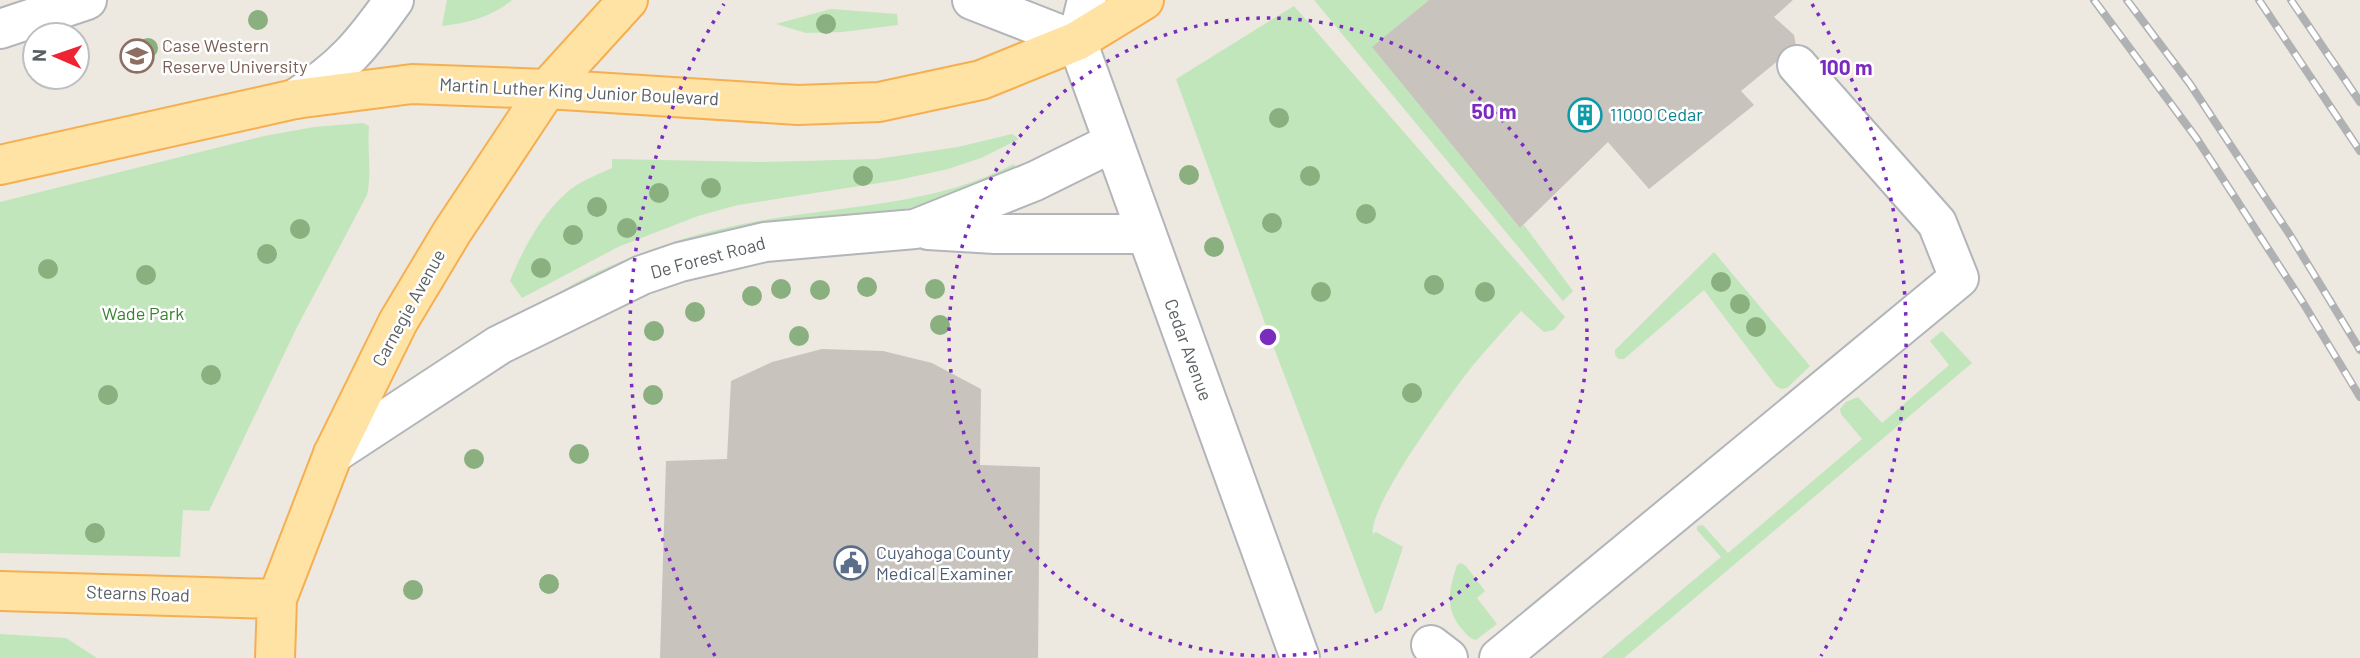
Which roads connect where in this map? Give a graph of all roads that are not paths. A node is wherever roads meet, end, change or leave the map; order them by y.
1 (88, 0) edge
2 (394, 0) edge
3 (628, 0) edge
4 (972, 0) edge
5 (1087, 0) edge
6 (1097, 0) edge
7 (1143, 0) edge
8 (0, 29) edge
9 (1077, 41) junction
10 (1797, 65) dead end
11 (547, 89) junction
12 (296, 99) junction
13 (1112, 143) junction
14 (0, 165) edge
15 (915, 229) junction
16 (1146, 234) junction
17 (333, 454) junction
18 (0, 591) edge
19 (277, 599) junction
20 (275, 658) edge
21 (1300, 658) edge
22 (1499, 658) edge

1 - 8 street
2 - 12 street
3 - 11 main road, Carnegie Avenue
4 - 9 street
5 - 9 street
6 - 9 street
7 - 9 main road, Martin Luther King Junior Boulevard
9 - 11 main road, Martin Luther King Junior Boulevard
9 - 13 street, Cedar Avenue
10 - 22 street
11 - 12 main road, Martin Luther King Junior Boulevard
11 - 17 main road, Carnegie Avenue
12 - 14 main road, Martin Luther King Junior Boulevard
13 - 15 street, De Forest Road
13 - 16 street, Cedar Avenue
15 - 16 street
15 - 17 street, De Forest Road
16 - 21 street, Cedar Avenue
17 - 19 main road, Carnegie Avenue
18 - 19 main road, Stearns Road
19 - 20 main road, Carnegie Avenue

